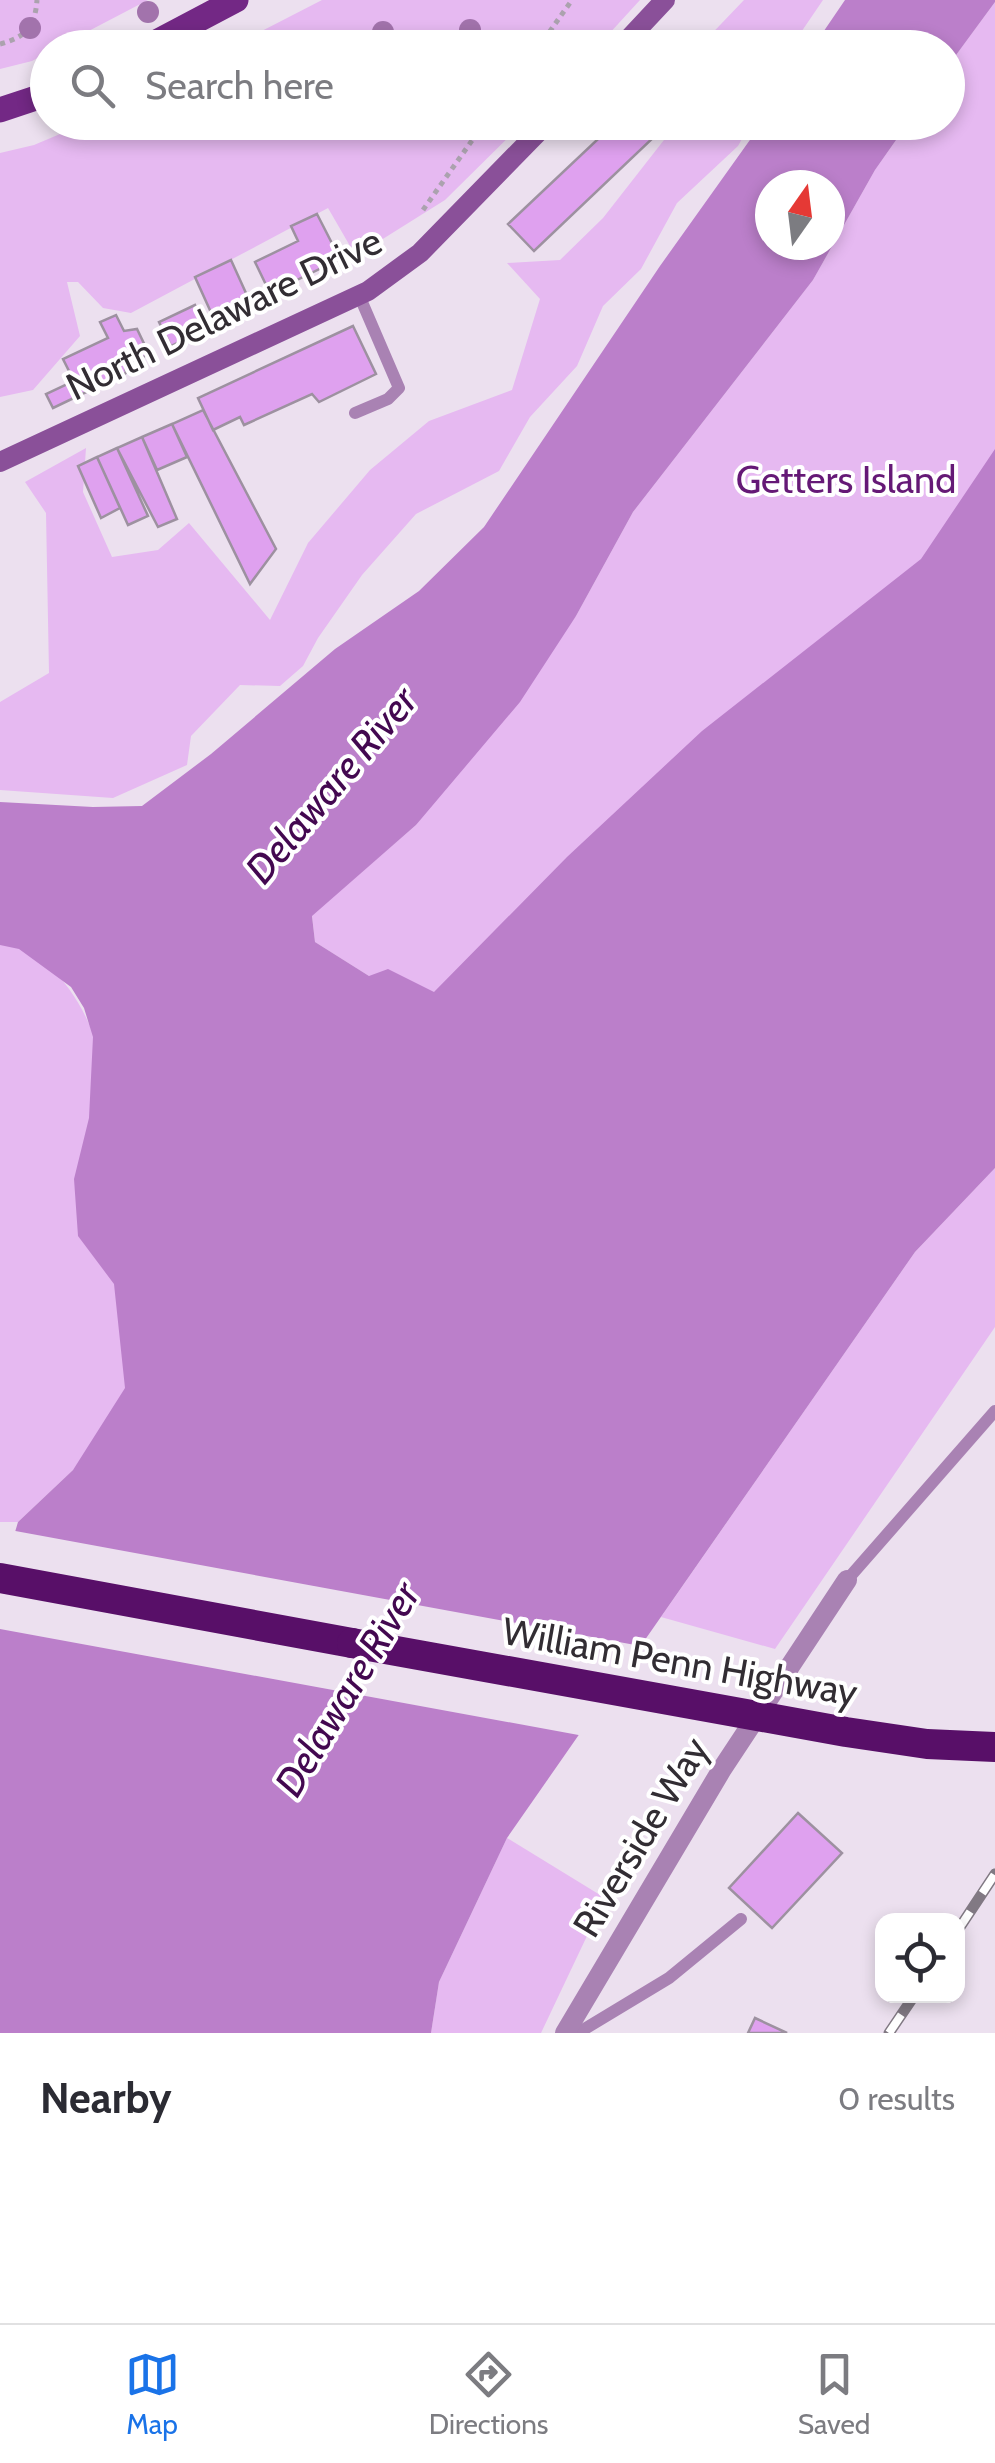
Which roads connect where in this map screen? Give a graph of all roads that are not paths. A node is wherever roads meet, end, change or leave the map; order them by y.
1 (236, 0) edge
2 (665, 0) edge
3 (179, 30) edge
4 (637, 30) edge
5 (30, 100) edge
6 (0, 110) edge
7 (530, 140) edge
8 (359, 295) junction
9 (356, 413) dead end
10 (0, 462) edge
11 (995, 1412) edge
12 (0, 1578) edge
13 (847, 1580) joint
14 (995, 1747) edge
15 (740, 1919) dead end
16 (565, 2033) edge
17 (578, 2033) edge

1 - 3 main road
2 - 4 main road
5 - 6 main road
7 - 8 main road, North Delaware Drive
8 - 9 lane
8 - 10 main road, North Delaware Drive
11 - 13 lane
12 - 14 highway, William Penn Highway, bridge
13 - 16 street, Riverside Way
15 - 17 lane

